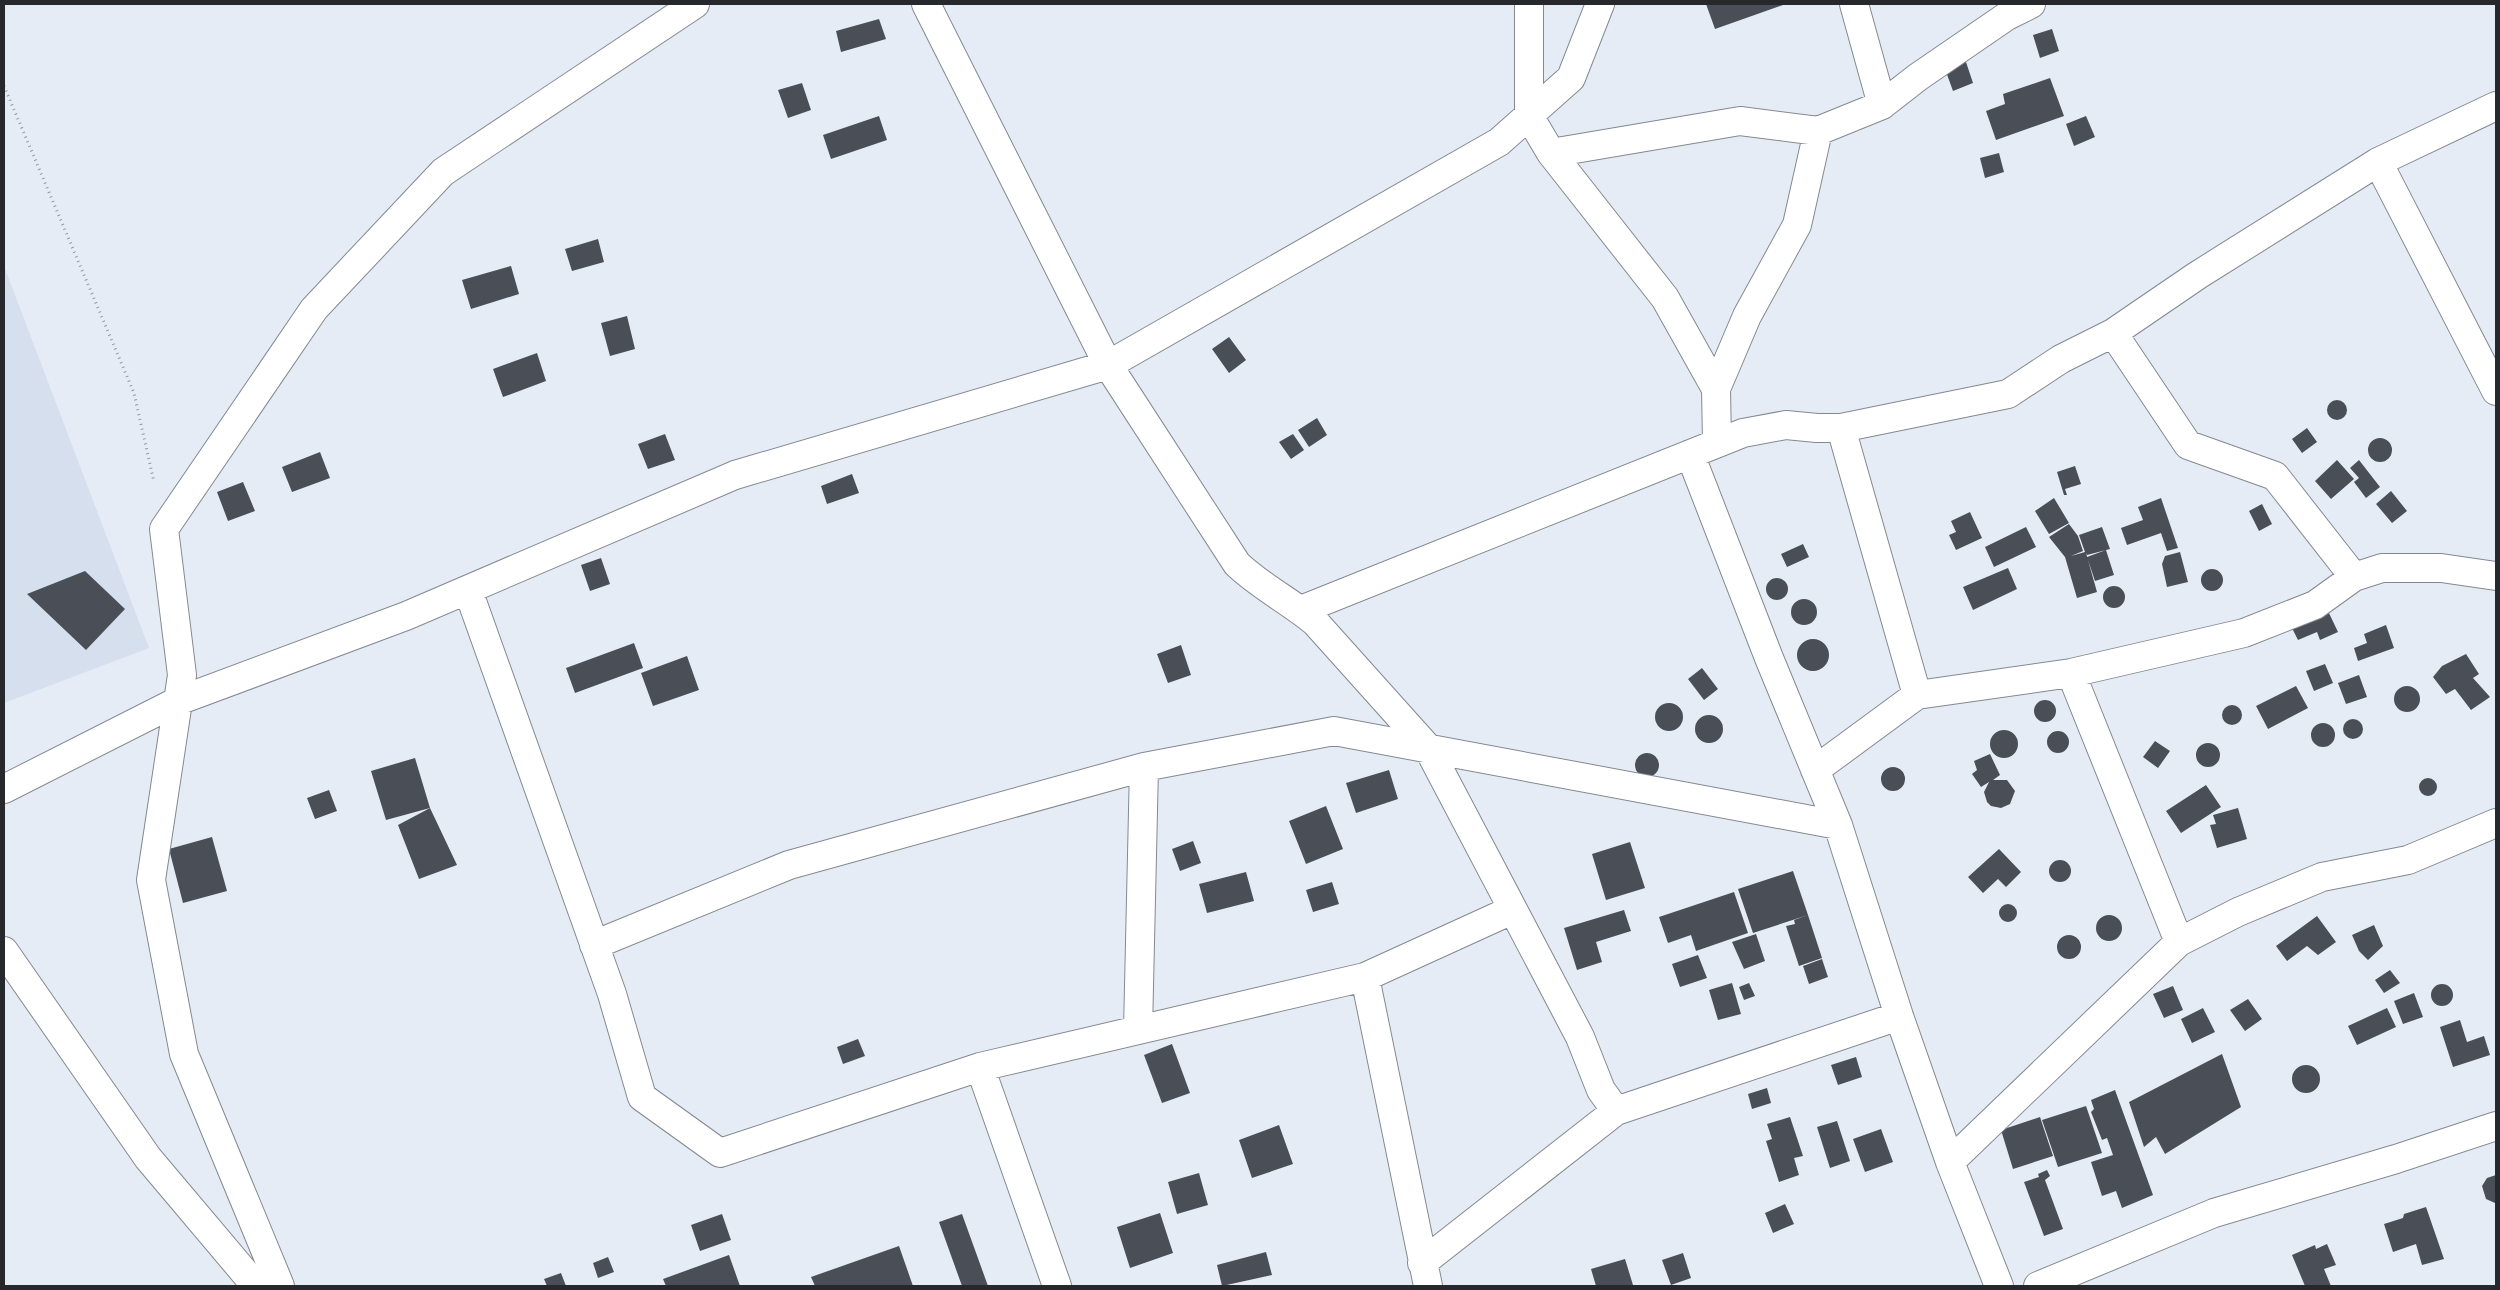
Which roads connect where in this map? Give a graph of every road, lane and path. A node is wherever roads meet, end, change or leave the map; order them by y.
1 (695, 4) edge
2 (926, 4) edge
3 (1529, 4) edge
4 (1600, 4) edge
5 (1854, 4) edge
6 (2031, 4) edge
7 (4, 86) edge
8 (1882, 106) junction
9 (2496, 106) edge
10 (1529, 116) junction
11 (1818, 131) junction
12 (1551, 153) junction
13 (2378, 162) junction
14 (2112, 333) junction
15 (1108, 365) junction
16 (1716, 389) junction
17 (2496, 391) edge
18 (1841, 428) junction
19 (1717, 443) junction
20 (1690, 454) junction
21 (164, 529) junction
22 (2496, 576) edge
23 (2354, 577) junction
24 (468, 590) junction
25 (1301, 610) junction
26 (2071, 673) junction
27 (1917, 695) junction
28 (178, 701) junction
29 (1428, 748) junction
30 (1144, 767) junction
31 (1815, 770) junction
32 (4, 788) edge
33 (2496, 824) edge
34 (1838, 826) junction
35 (1512, 910) junction
36 (2179, 942) junction
37 (594, 945) junction
38 (4, 951) edge
39 (1365, 978) junction
40 (1899, 1016) junction
41 (1138, 1030) junction
42 (980, 1067) junction
43 (1616, 1111) junction
44 (2496, 1126) edge
45 (1950, 1162) junction
46 (1425, 1275) edge
47 (256, 1286) edge
48 (280, 1286) edge
49 (1057, 1286) edge
50 (1999, 1286) edge
51 (2038, 1286) edge

1 - 21 street
2 - 15 street
3 - 10 street
4 - 10 street
5 - 8 street
6 - 8 street
7 - 21 path
8 - 11 street
9 - 13 street
10 - 12 street
10 - 15 street
11 - 12 street
11 - 16 street
12 - 16 street
13 - 14 street
13 - 17 street
14 - 18 street
14 - 23 street
15 - 24 street
15 - 25 street
16 - 19 street
18 - 19 street
18 - 27 street
19 - 20 street
20 - 25 street
20 - 31 street
21 - 28 street
22 - 23 street
23 - 26 street
24 - 28 street
24 - 37 street
25 - 29 street
26 - 27 street
26 - 36 street
27 - 31 street
28 - 32 street
28 - 48 street
29 - 30 street
29 - 34 street
29 - 35 street
30 - 37 street
30 - 41 street
31 - 34 street
33 - 36 street
34 - 40 street
35 - 39 street
35 - 43 street
36 - 45 street
37 - 42 street
38 - 47 street
39 - 41 street
39 - 46 street
40 - 43 street
40 - 45 street
41 - 42 street
42 - 49 street
43 - 46 street
44 - 51 street
45 - 50 street

